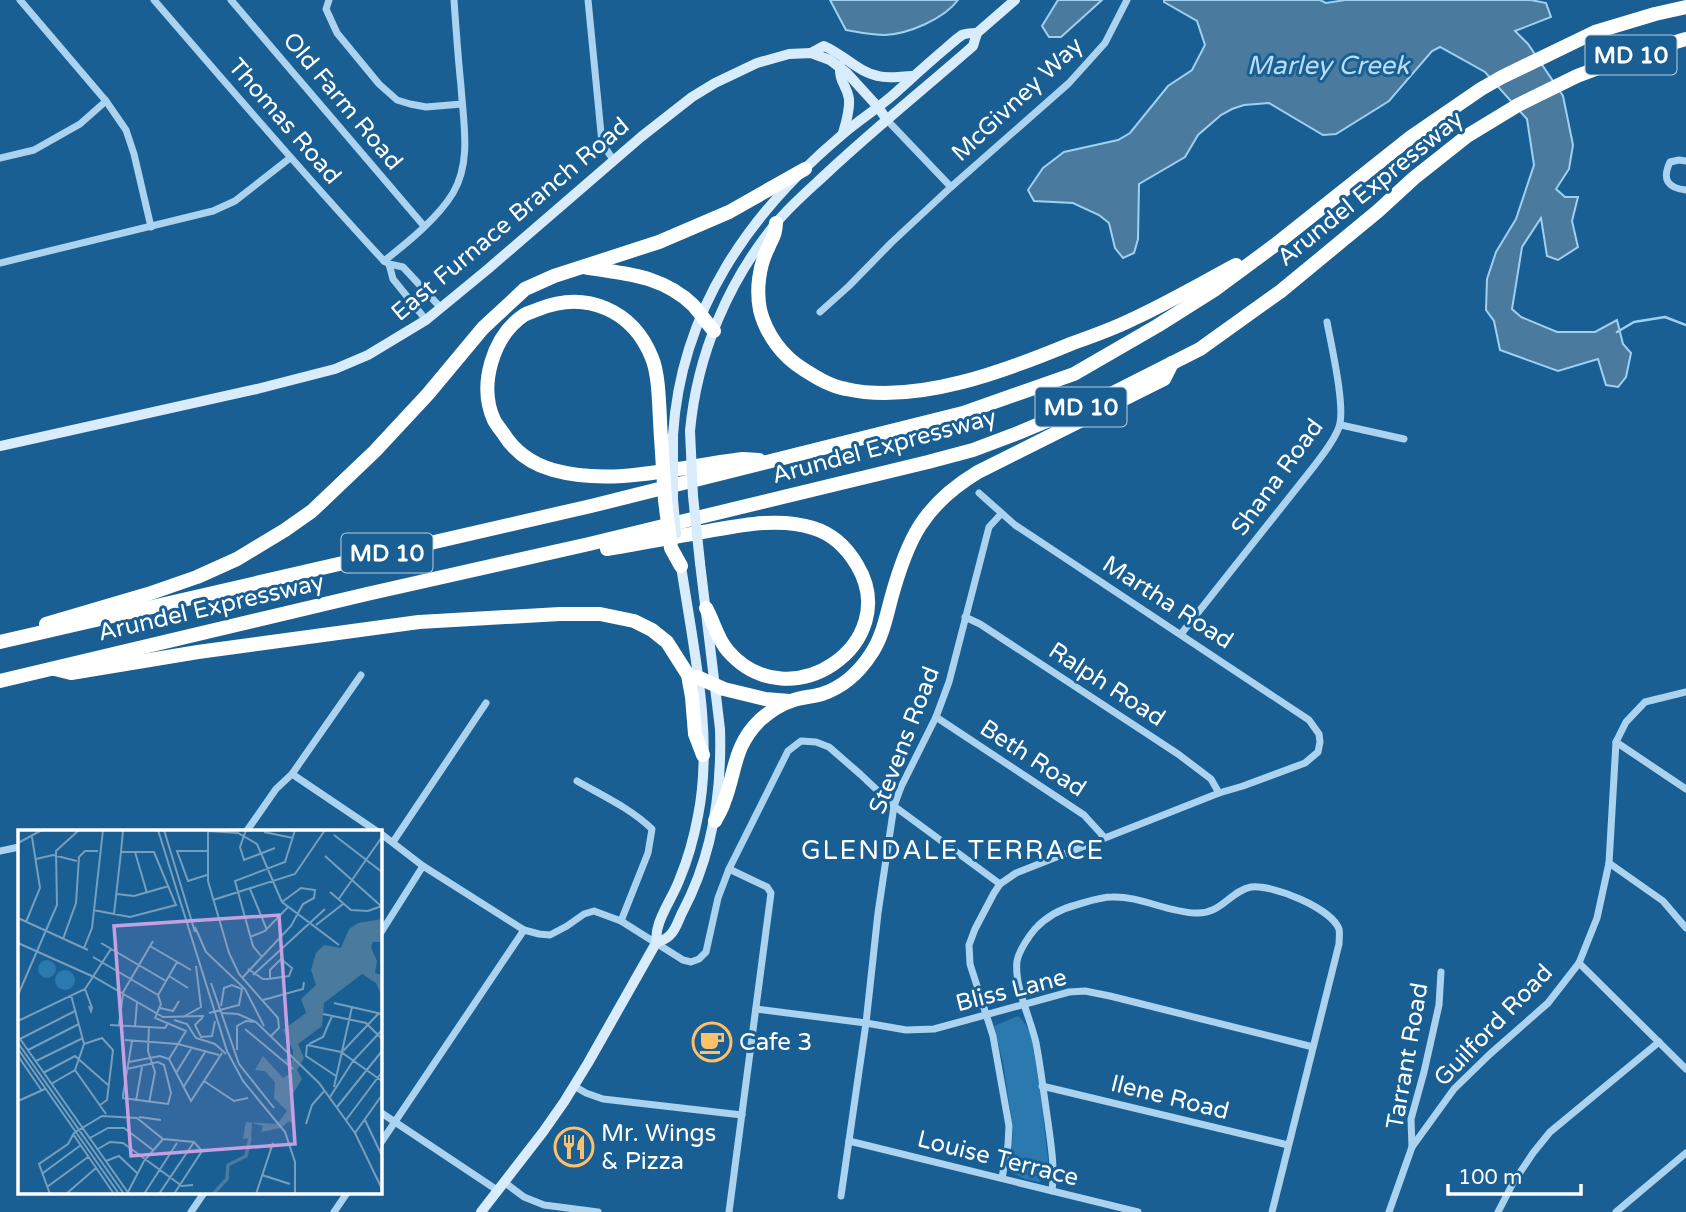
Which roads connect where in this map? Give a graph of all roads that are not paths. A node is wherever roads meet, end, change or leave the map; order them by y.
1 (20, 0) edge
2 (154, 0) edge
3 (231, 0) edge
4 (329, 0) edge
5 (454, 0) edge
6 (588, 0) edge
7 (1015, 0) edge
8 (1127, 0) edge
9 (1686, 7) edge
10 (977, 33) junction
11 (1686, 39) edge
12 (811, 53) junction
13 (840, 66) junction
14 (912, 76) junction
15 (106, 101) junction
16 (462, 104) junction
17 (878, 107) junction
18 (887, 120) junction
19 (843, 133) junction
20 (0, 158) edge
21 (290, 158) junction
22 (614, 161) junction
23 (1686, 161) edge
24 (805, 169) junction
25 (951, 187) junction
26 (1686, 190) edge
27 (776, 223) junction
28 (425, 226) junction
29 (151, 227) junction
30 (1275, 245) junction
31 (387, 262) junction
32 (0, 263) edge
33 (582, 266) junction
34 (441, 308) junction
35 (820, 312) dead end
36 (701, 316) junction
37 (426, 320) junction
38 (1327, 322) dead end
39 (713, 331) junction
40 (1172, 363) junction
41 (1340, 425) junction
42 (667, 436) junction
43 (1404, 439) dead end
44 (0, 446) edge
45 (774, 462) junction
46 (979, 493) dead end
47 (1001, 514) junction
48 (589, 544) junction
49 (681, 566) joint
50 (706, 608) junction
51 (965, 617) junction
52 (1181, 634) junction
53 (0, 642) edge
54 (50, 668) junction
55 (361, 675) dead end
56 (697, 677) junction
57 (0, 681) edge
58 (715, 685) junction
59 (1686, 692) edge
60 (790, 701) junction
61 (486, 703) dead end
62 (936, 717) junction
63 (1616, 743) junction
64 (703, 755) junction
65 (292, 774) junction
66 (577, 781) dead end
67 (1686, 789) edge
68 (1219, 793) junction
69 (894, 806) junction
70 (715, 821) junction
71 (247, 830) edge
72 (375, 830) edge
73 (382, 835) edge
74 (1104, 837) junction
75 (393, 842) junction
76 (18, 846) edge
77 (0, 851) edge
78 (1609, 863) junction
79 (424, 866) junction
80 (729, 869) junction
81 (1000, 884) junction
82 (621, 921) junction
83 (1686, 928) edge
84 (524, 930) junction
85 (382, 931) edge
86 (656, 943) junction
87 (1579, 963) junction
88 (1441, 972) dead end
89 (1024, 1004) junction
90 (756, 1009) junction
91 (987, 1016) junction
92 (866, 1023) junction
93 (1659, 1042) junction
94 (1313, 1047) junction
95 (1686, 1069) edge
96 (574, 1086) junction
97 (1042, 1086) junction
98 (382, 1113) edge
99 (742, 1115) junction
100 (395, 1122) junction
101 (382, 1141) edge
102 (849, 1141) junction
103 (1288, 1145) junction
104 (1412, 1147) junction
105 (1686, 1153) edge
106 (1002, 1178) junction
107 (501, 1186) junction
108 (1052, 1191) junction
109 (203, 1194) edge
110 (346, 1194) edge
111 (841, 1196) dead end
112 (191, 1212) edge
113 (334, 1212) edge
114 (481, 1212) edge
115 (598, 1212) edge
116 (729, 1212) edge
117 (1138, 1212) edge
118 (1272, 1212) edge
119 (1389, 1212) edge
120 (1498, 1212) edge
121 (1616, 1212) edge

1 - 15 street
2 - 21 street, Thomas Road
3 - 28 street, Old Farm Road
4 - 16 street
5 - 16 street
6 - 22 street
7 - 10 main road
8 - 25 street, McGivney Way
9 - 30 highway, Arundel Expressway / MD 10
10 - 14 main road
10 - 18 main road
11 - 40 highway, Arundel Expressway / MD 10
12 - 13 main road
12 - 14 main road, East Furnace Branch Road
12 - 22 main road, East Furnace Branch Road
13 - 17 main road
13 - 19 main road
14 - 17 main road
15 - 20 street
15 - 29 street
16 - 28 street
17 - 18 main road
17 - 19 main road
18 - 25 street, McGivney Way
18 - 27 main road
19 - 24 main road
21 - 29 street
21 - 31 street, Thomas Road
22 - 34 main road, East Furnace Branch Road
23 - 26 street
24 - 33 highway
24 - 36 main road
25 - 35 street, McGivney Way
27 - 30 highway
27 - 39 main road
28 - 31 street
29 - 32 street
30 - 45 highway, Arundel Expressway / MD 10
31 - 34 street, Thomas Road
31 - 37 street, Thomas Road
33 - 36 highway
33 - 53 highway
34 - 37 main road, East Furnace Branch Road
36 - 39 highway
36 - 42 main road
37 - 44 main road, East Furnace Branch Road
38 - 41 street, Shana Road
39 - 50 main road, bridge
40 - 48 highway, Arundel Expressway / MD 10
40 - 60 highway
41 - 43 street
41 - 52 street, Shana Road
42 - 45 highway
42 - 49 highway, bridge
45 - 53 highway, Arundel Expressway / MD 10
46 - 47 street, Martha Road
47 - 51 street, Stevens Road
47 - 52 street, Martha Road
48 - 50 highway
48 - 54 highway, Arundel Expressway / MD 10
49 - 56 main road
50 - 58 main road
51 - 62 street, Stevens Road
51 - 68 street, Ralph Road
52 - 68 street, Martha Road
54 - 57 highway, Arundel Expressway / MD 10
54 - 64 highway
55 - 65 street
56 - 58 highway
56 - 64 main road
58 - 60 highway
58 - 70 main road
59 - 63 street, Guilford Road
60 - 70 highway
61 - 75 street
62 - 69 street, Stevens Road
62 - 74 street, Beth Road
63 - 67 street
63 - 78 street, Guilford Road
64 - 86 main road
65 - 71 street
65 - 72 street
66 - 82 street
68 - 74 street
69 - 80 street
69 - 81 street
69 - 92 street, Stevens Road
70 - 86 main road
73 - 75 street
74 - 81 street
75 - 79 street
76 - 77 street
78 - 83 street
78 - 87 street, Guilford Road
79 - 84 street
79 - 85 street
80 - 86 street
80 - 90 street
81 - 91 street
82 - 84 street
82 - 86 street
84 - 100 street
86 - 96 main road
87 - 93 street
87 - 104 street, Guilford Road
88 - 104 street, Tarrant Road
89 - 91 street, Bliss Lane
89 - 94 street, Bliss Lane
89 - 94 street
89 - 97 street
90 - 92 street, Bliss Lane
90 - 99 street
91 - 92 street, Bliss Lane
91 - 106 street
92 - 102 street, Stevens Road
93 - 95 street
93 - 120 street
94 - 103 street
96 - 99 street
96 - 107 main road
97 - 103 street, Ilene Road
97 - 108 street
98 - 100 street
99 - 116 street
100 - 101 street
100 - 107 street
102 - 106 street, Louise Terrace
102 - 111 street, Stevens Road
103 - 118 street
104 - 119 street, Guilford Road
105 - 121 street
106 - 108 street, Louise Terrace
107 - 114 main road
107 - 115 street
108 - 117 street, Louise Terrace
109 - 112 street
110 - 113 street

